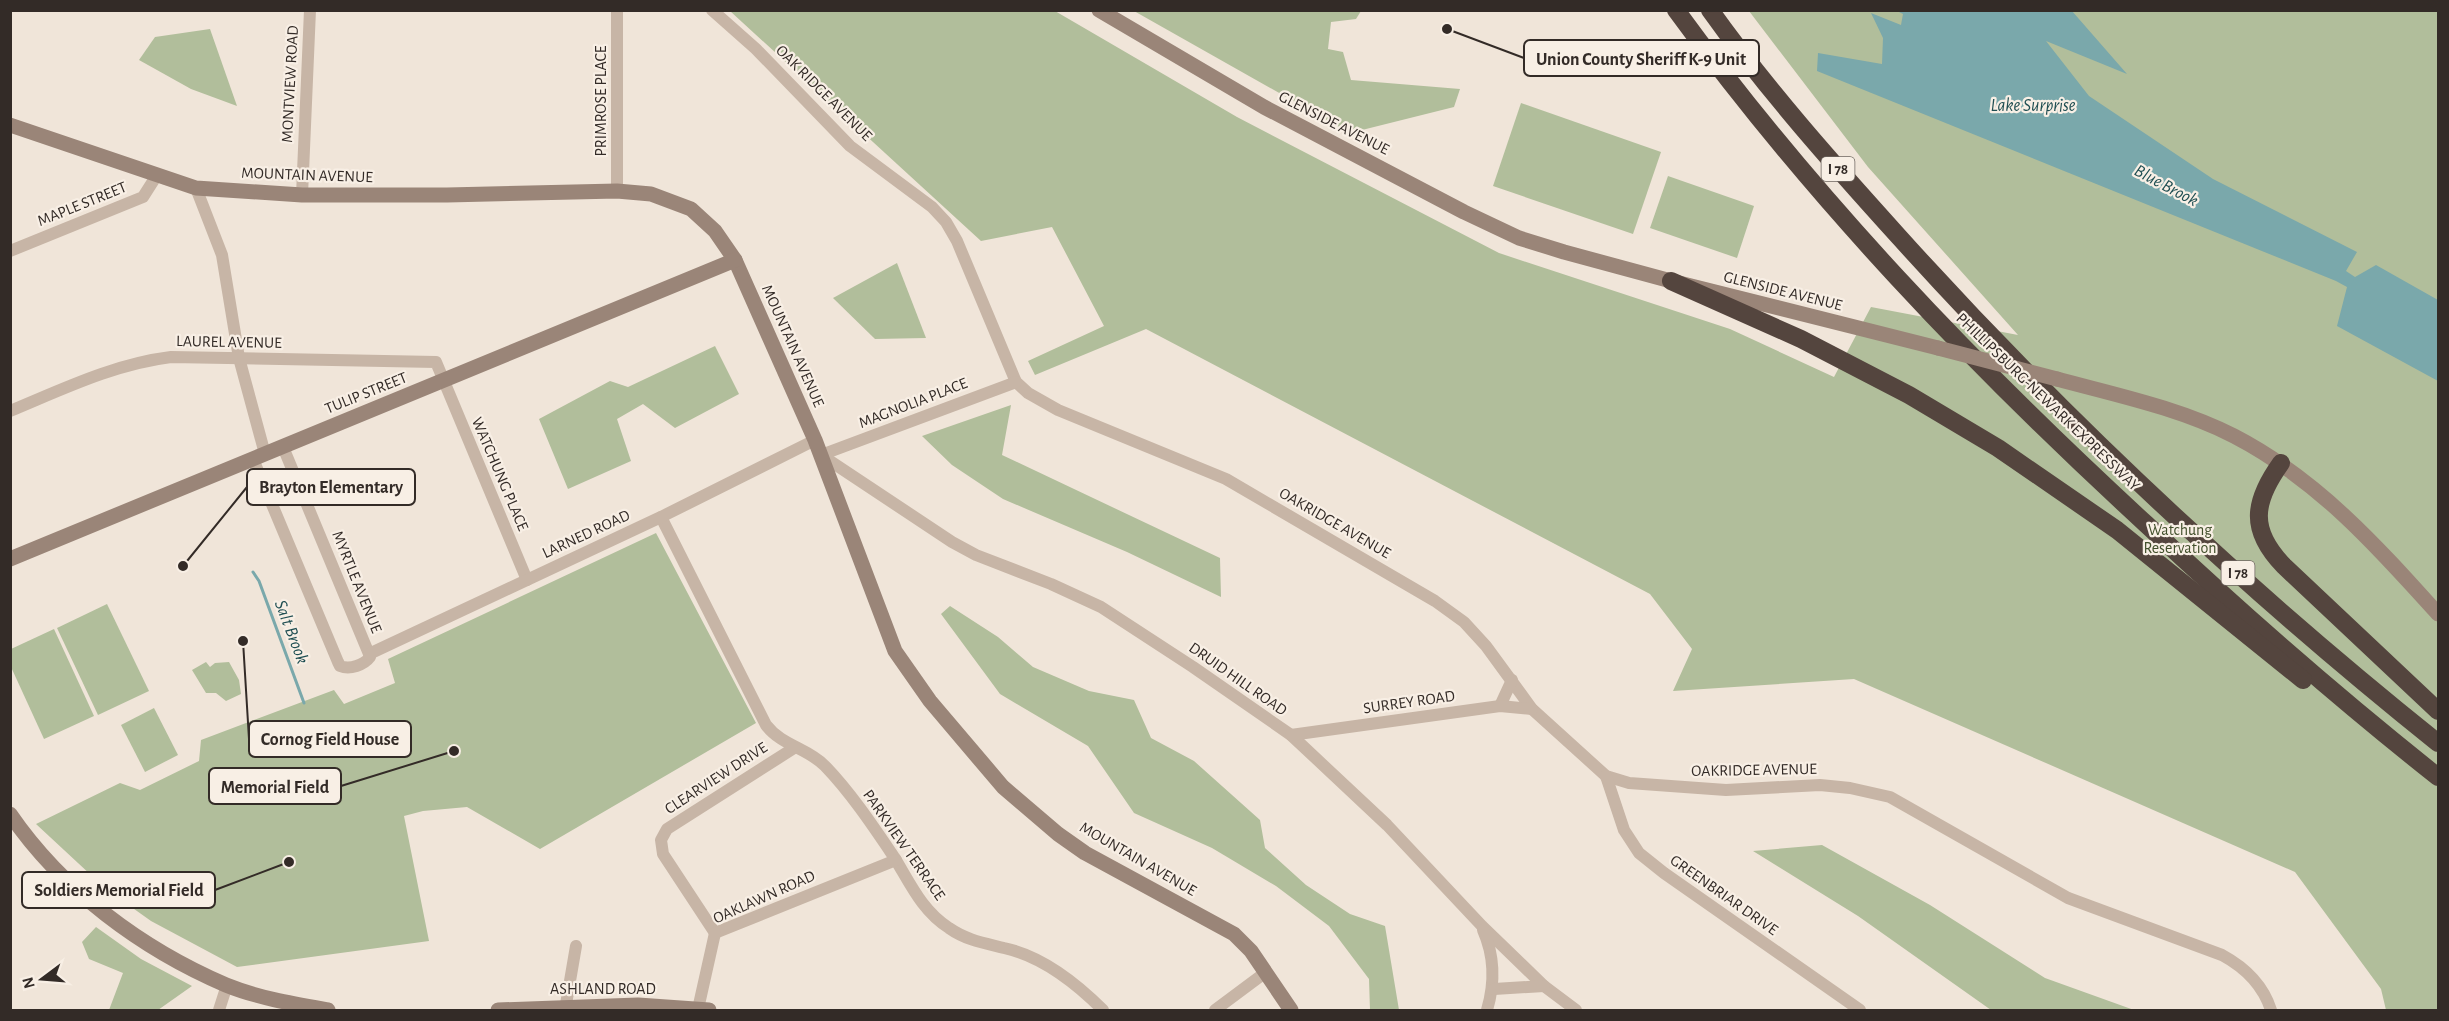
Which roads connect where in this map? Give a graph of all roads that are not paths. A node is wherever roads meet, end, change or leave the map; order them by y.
1 (310, 10) edge
2 (617, 10) edge
3 (712, 10) edge
4 (1099, 10) edge
5 (1676, 10) edge
6 (1710, 10) edge
7 (10, 125) edge
8 (157, 176) junction
9 (195, 188) junction
10 (617, 191) junction
11 (302, 195) junction
12 (10, 251) edge
13 (735, 260) junction
14 (1671, 281) junction
15 (239, 358) junction
16 (444, 381) junction
17 (1016, 382) junction
18 (10, 411) edge
19 (815, 441) junction
20 (283, 447) junction
21 (821, 455) junction
22 (259, 457) junction
23 (2281, 464) junction
24 (661, 517) junction
25 (10, 559) edge
26 (527, 580) junction
27 (2439, 614) edge
28 (369, 654) junction
29 (1512, 680) junction
30 (2332, 690) junction
31 (1500, 706) junction
32 (1532, 709) junction
33 (2439, 711) edge
34 (1291, 735) junction
35 (2439, 743) edge
36 (794, 748) junction
37 (1606, 776) junction
38 (2439, 777) edge
39 (12, 818) edge
40 (896, 860) junction
41 (1482, 926) junction
42 (715, 933) junction
43 (576, 946) dead end
44 (1266, 972) junction
45 (227, 985) junction
46 (1544, 987) junction
47 (1494, 989) junction
48 (565, 1009) edge
49 (704, 1010) edge
50 (219, 1011) edge
51 (328, 1011) edge
52 (498, 1011) edge
53 (1103, 1011) edge
54 (1215, 1011) edge
55 (1291, 1011) edge
56 (1487, 1011) edge
57 (1576, 1011) edge
58 (1860, 1011) edge
59 (2271, 1011) edge

1 - 11 street, MONTVIEW ROAD
2 - 10 street, PRIMROSE PLACE
3 - 17 street, OAK RIDGE AVENUE
4 - 14 main road, GLENSIDE AVENUE
5 - 30 highway, PHILLIPSBURG-NEWARK EXPRESSWAY / I 78
6 - 35 highway, PHILLIPSBURG-NEWARK EXPRESSWAY / I 78
7 - 8 main road, MOUNTAIN AVENUE
8 - 9 main road, MOUNTAIN AVENUE
8 - 12 street, MAPLE STREET
9 - 11 main road, MOUNTAIN AVENUE
9 - 15 street, MYRTLE AVENUE
10 - 11 main road, MOUNTAIN AVENUE
10 - 13 main road, MOUNTAIN AVENUE
13 - 16 main road, TULIP STREET
13 - 19 main road, MOUNTAIN AVENUE
14 - 23 main road, GLENSIDE AVENUE, bridge
14 - 30 highway
15 - 16 street, LAUREL AVENUE
15 - 18 street, LAUREL AVENUE
15 - 22 street, MYRTLE AVENUE
16 - 20 main road, TULIP STREET
16 - 26 street, WATCHUNG PLACE
17 - 21 street, MAGNOLIA PLACE
17 - 29 street, OAKRIDGE AVENUE
19 - 21 main road, MOUNTAIN AVENUE
19 - 24 street, LARNED ROAD
20 - 22 main road, TULIP STREET
20 - 28 street, MYRTLE AVENUE
21 - 34 street, DRUID HILL ROAD
21 - 44 main road, MOUNTAIN AVENUE
22 - 25 main road, TULIP STREET
22 - 28 street, MYRTLE AVENUE
23 - 27 main road, GLENSIDE AVENUE
23 - 33 highway
24 - 26 street, LARNED ROAD
24 - 36 street, PARKVIEW TERRACE
26 - 28 street, LARNED ROAD
29 - 31 street
29 - 32 street, OAKRIDGE AVENUE
30 - 38 highway, PHILLIPSBURG-NEWARK EXPRESSWAY / I 78
31 - 32 street, SURREY ROAD
31 - 34 street, SURREY ROAD
32 - 37 street, OAKRIDGE AVENUE
34 - 41 street, DRUID HILL ROAD
36 - 40 street, PARKVIEW TERRACE
36 - 42 street, CLEARVIEW DRIVE
37 - 58 street, GREENBRIAR DRIVE
37 - 59 street, OAKRIDGE AVENUE
39 - 45 main road
40 - 42 street, OAKLAWN ROAD
40 - 53 street, PARKVIEW TERRACE
41 - 46 street, DRUID HILL ROAD
41 - 47 street
42 - 49 street, OAKLAWN ROAD
43 - 48 street
44 - 54 street
44 - 55 main road, MOUNTAIN AVENUE
45 - 50 street
45 - 51 main road
46 - 47 street
46 - 57 street, DRUID HILL ROAD
47 - 56 street
48 - 49 main road, ASHLAND ROAD
48 - 52 main road, ASHLAND ROAD

